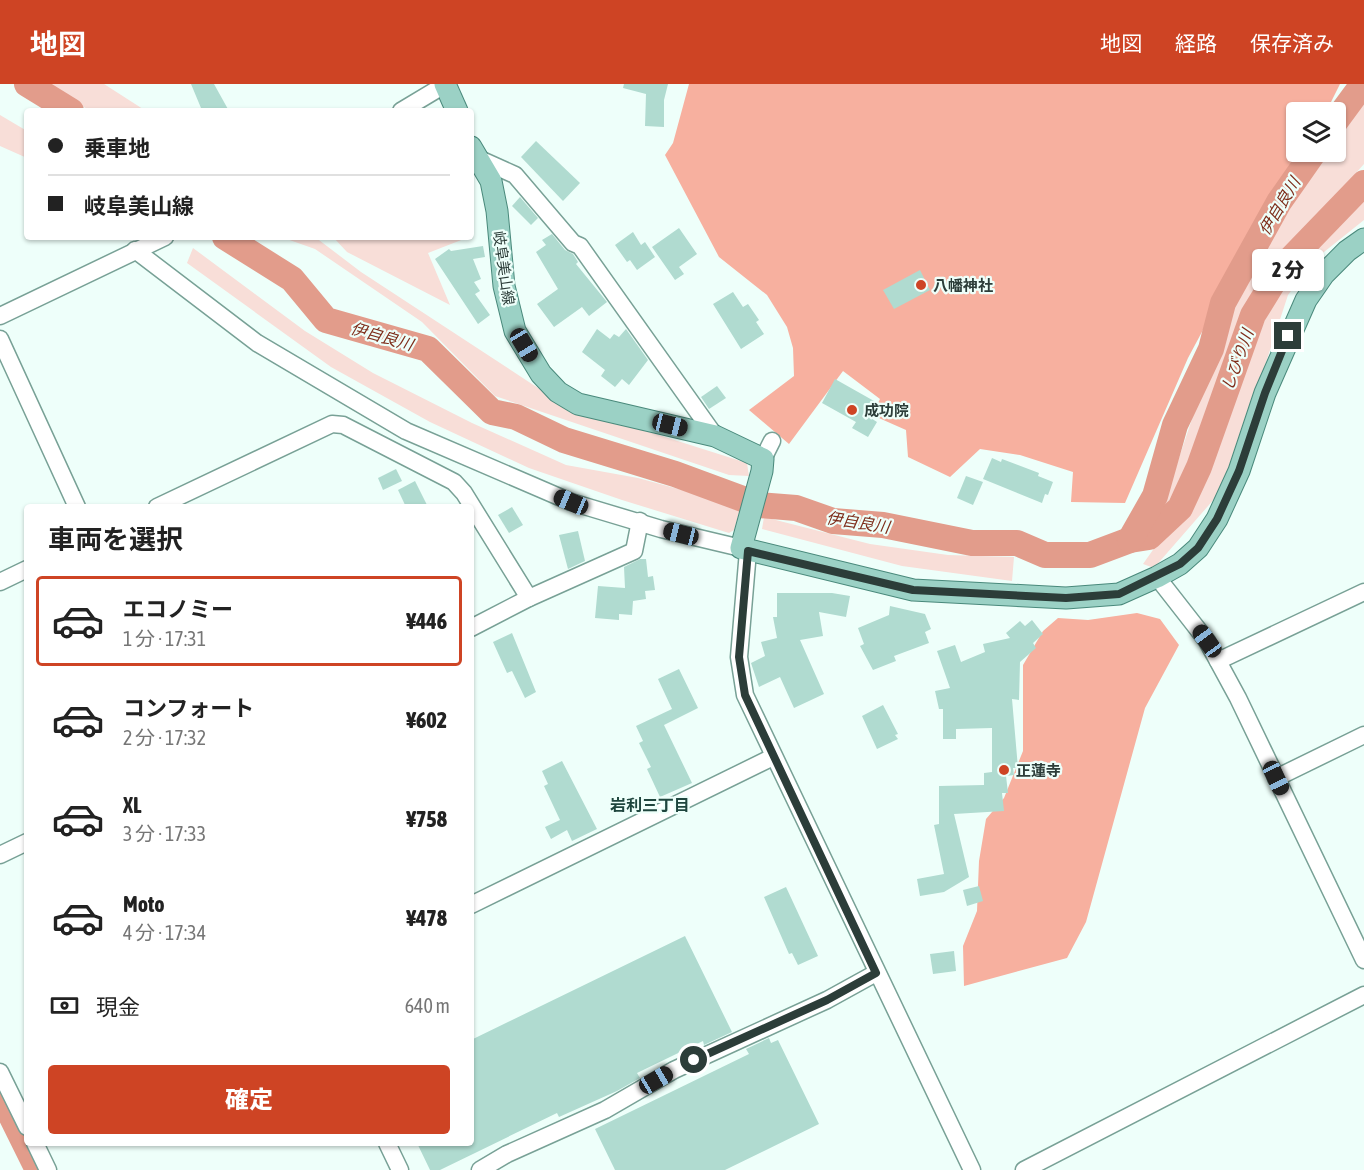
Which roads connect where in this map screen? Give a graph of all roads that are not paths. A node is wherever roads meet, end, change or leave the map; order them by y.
1 (446, 84) edge
2 (406, 108) edge
3 (456, 108) edge
4 (474, 153) edge
5 (474, 154) edge
6 (1364, 239) edge
7 (157, 240) edge
8 (135, 250) junction
9 (0, 316) edge
10 (0, 339) edge
11 (716, 436) junction
12 (76, 504) edge
13 (163, 504) edge
14 (471, 504) edge
15 (474, 509) edge
16 (640, 521) junction
17 (744, 544) junction
18 (24, 570) edge
19 (1157, 577) junction
20 (0, 582) edge
21 (1364, 592) edge
22 (529, 598) junction
23 (474, 626) edge
24 (1218, 661) junction
25 (1364, 735) edge
26 (773, 757) junction
27 (1276, 778) junction
28 (24, 844) edge
29 (0, 855) edge
30 (474, 904) edge
31 (1364, 960) edge
32 (876, 973) junction
33 (1364, 995) edge
34 (0, 1071) edge
35 (24, 1117) edge
36 (36, 1146) edge
37 (388, 1146) edge
38 (48, 1170) edge
39 (400, 1170) edge
40 (480, 1170) edge
41 (972, 1170) edge
42 (1024, 1170) edge

1 - 2 street
1 - 3 main road
4 - 11 street
5 - 11 main road, 岐阜美山線
6 - 19 main road
7 - 8 street
8 - 9 street
8 - 16 street
10 - 12 street
11 - 17 main road, 岐阜美山線
13 - 14 street
15 - 22 street
16 - 17 street
16 - 22 street
17 - 19 main road
17 - 26 street
18 - 20 street
19 - 24 street
21 - 24 street
22 - 23 street
24 - 27 street
25 - 27 street
26 - 30 street
26 - 32 street
27 - 31 street
28 - 29 street
32 - 40 street
32 - 41 street
33 - 42 street
34 - 35 street
36 - 38 street
37 - 39 street

